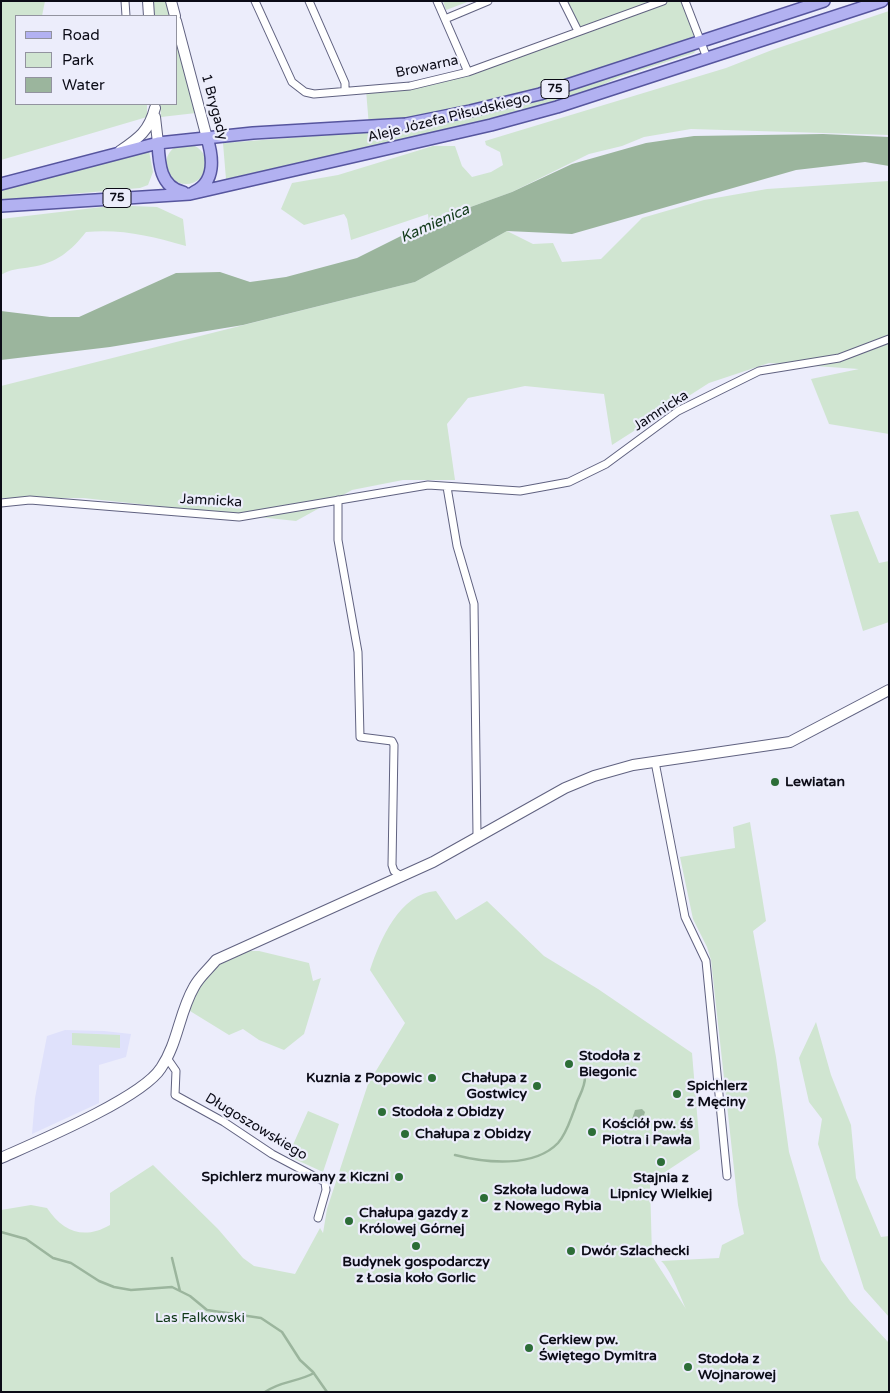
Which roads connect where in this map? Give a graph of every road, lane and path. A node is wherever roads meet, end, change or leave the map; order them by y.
1 (125, 1) edge
2 (148, 1) edge
3 (171, 1) edge
4 (255, 1) edge
5 (309, 1) edge
6 (437, 1) edge
7 (488, 1) edge
8 (564, 1) edge
9 (663, 1) edge
10 (685, 1) edge
11 (824, 1) edge
12 (882, 1) edge
13 (126, 15) edge
14 (149, 15) edge
15 (175, 15) edge
16 (445, 19) junction
17 (178, 29) edge
18 (578, 31) junction
19 (701, 42) junction
20 (707, 58) junction
21 (468, 72) junction
22 (345, 91) junction
23 (154, 106) edge
24 (207, 138) junction
25 (158, 143) junction
26 (120, 151) junction
27 (1, 184) edge
28 (190, 194) junction
29 (1, 206) edge
30 (889, 339) edge
31 (447, 487) junction
32 (338, 500) junction
33 (1, 503) edge
34 (889, 690) edge
35 (655, 762) junction
36 (478, 836) junction
37 (402, 877) junction
38 (167, 1058) junction
39 (1, 1158) edge
40 (727, 1176) dead end
41 (318, 1218) dead end

1 - 13 street
2 - 14 street
3 - 15 street
4 - 22 street, Browarna
5 - 22 street
6 - 16 street, Browarna
7 - 16 street
8 - 18 street
9 - 18 street
10 - 19 street
11 - 19 main road, Aleje Józefa Piłsudskiego / 75
12 - 20 main road, Aleje Józefa Piłsudskiego / 75
16 - 21 street, Browarna
17 - 24 street, 1 Brygady
18 - 21 street
19 - 20 street
19 - 24 main road, Aleje Józefa Piłsudskiego / 75
20 - 28 main road, Aleje Józefa Piłsudskiego / 75
21 - 22 street, Browarna
23 - 25 street
23 - 26 street
24 - 25 main road, Aleje Józefa Piłsudskiego / 75
24 - 28 main road, 1 Brygady
25 - 26 main road, Aleje Józefa Piłsudskiego / 75
25 - 28 main road
26 - 27 main road, Aleje Józefa Piłsudskiego / 75
28 - 29 main road, Aleje Józefa Piłsudskiego / 75
30 - 31 street, Jamnicka
31 - 32 street, Jamnicka
31 - 36 street
32 - 33 street, Jamnicka
32 - 37 street
34 - 35 street
35 - 36 street
35 - 40 street
36 - 37 street
37 - 38 street
38 - 39 street
38 - 41 street, Długoszowskiego

